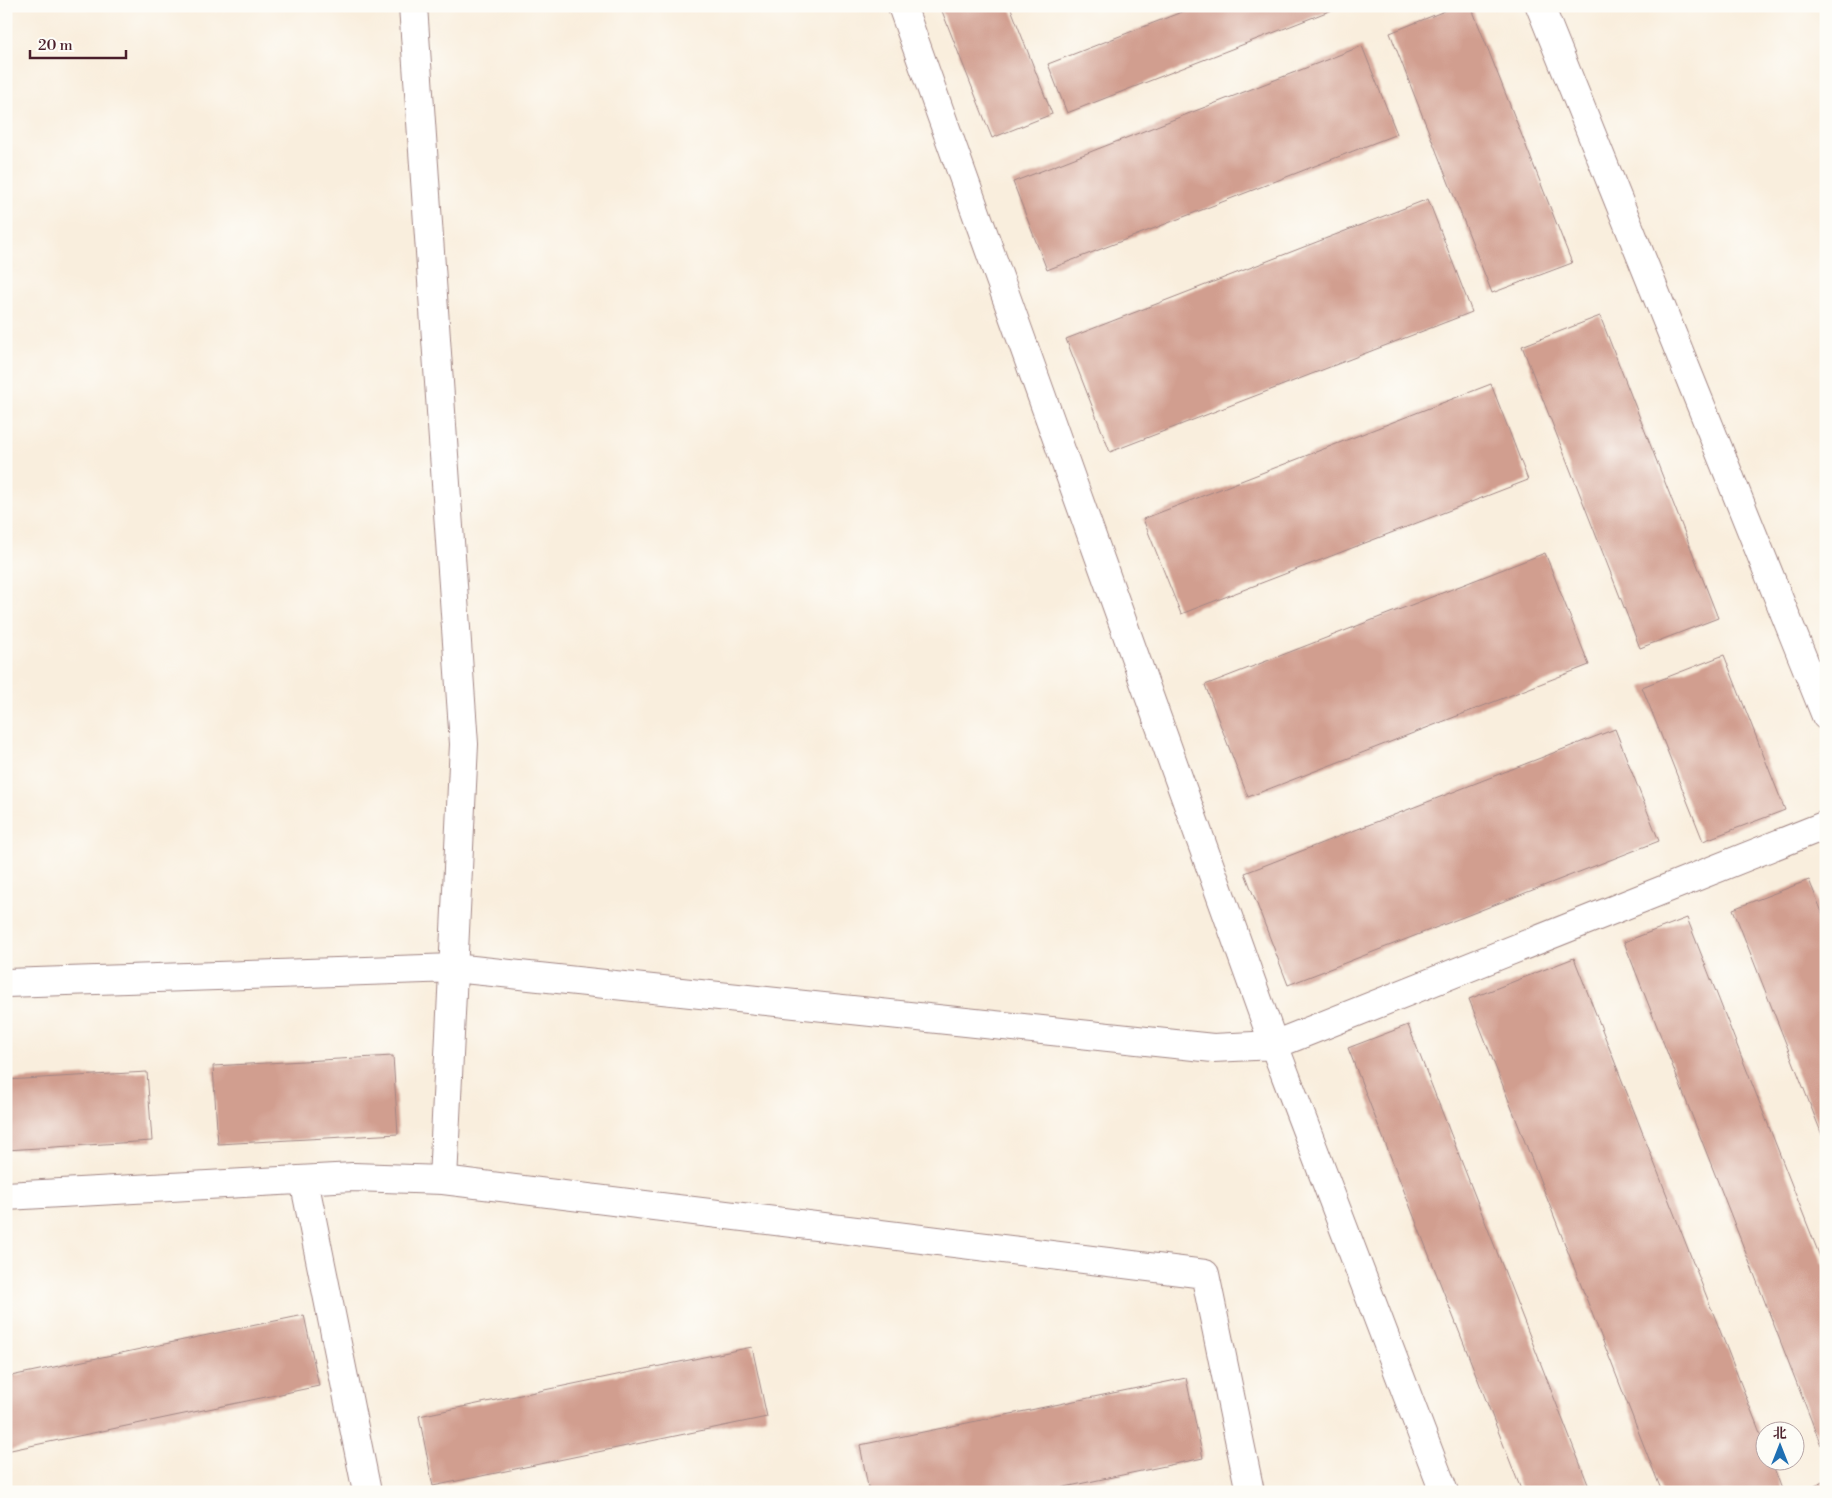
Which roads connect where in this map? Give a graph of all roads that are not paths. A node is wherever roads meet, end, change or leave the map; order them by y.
1 (413, 6) edge
2 (902, 6) edge
3 (1540, 6) edge
4 (1826, 716) edge
5 (1826, 825) edge
6 (454, 968) junction
7 (6, 983) edge
8 (1274, 1045) junction
9 (304, 1180) junction
10 (443, 1180) junction
11 (6, 1196) edge
12 (367, 1492) edge
13 (1250, 1492) edge
14 (1444, 1492) edge

1 - 6 street
2 - 8 street
3 - 4 street
5 - 8 street
6 - 7 street
6 - 8 street
6 - 10 street
8 - 14 street
9 - 10 street
9 - 11 street
9 - 12 street
10 - 13 street

